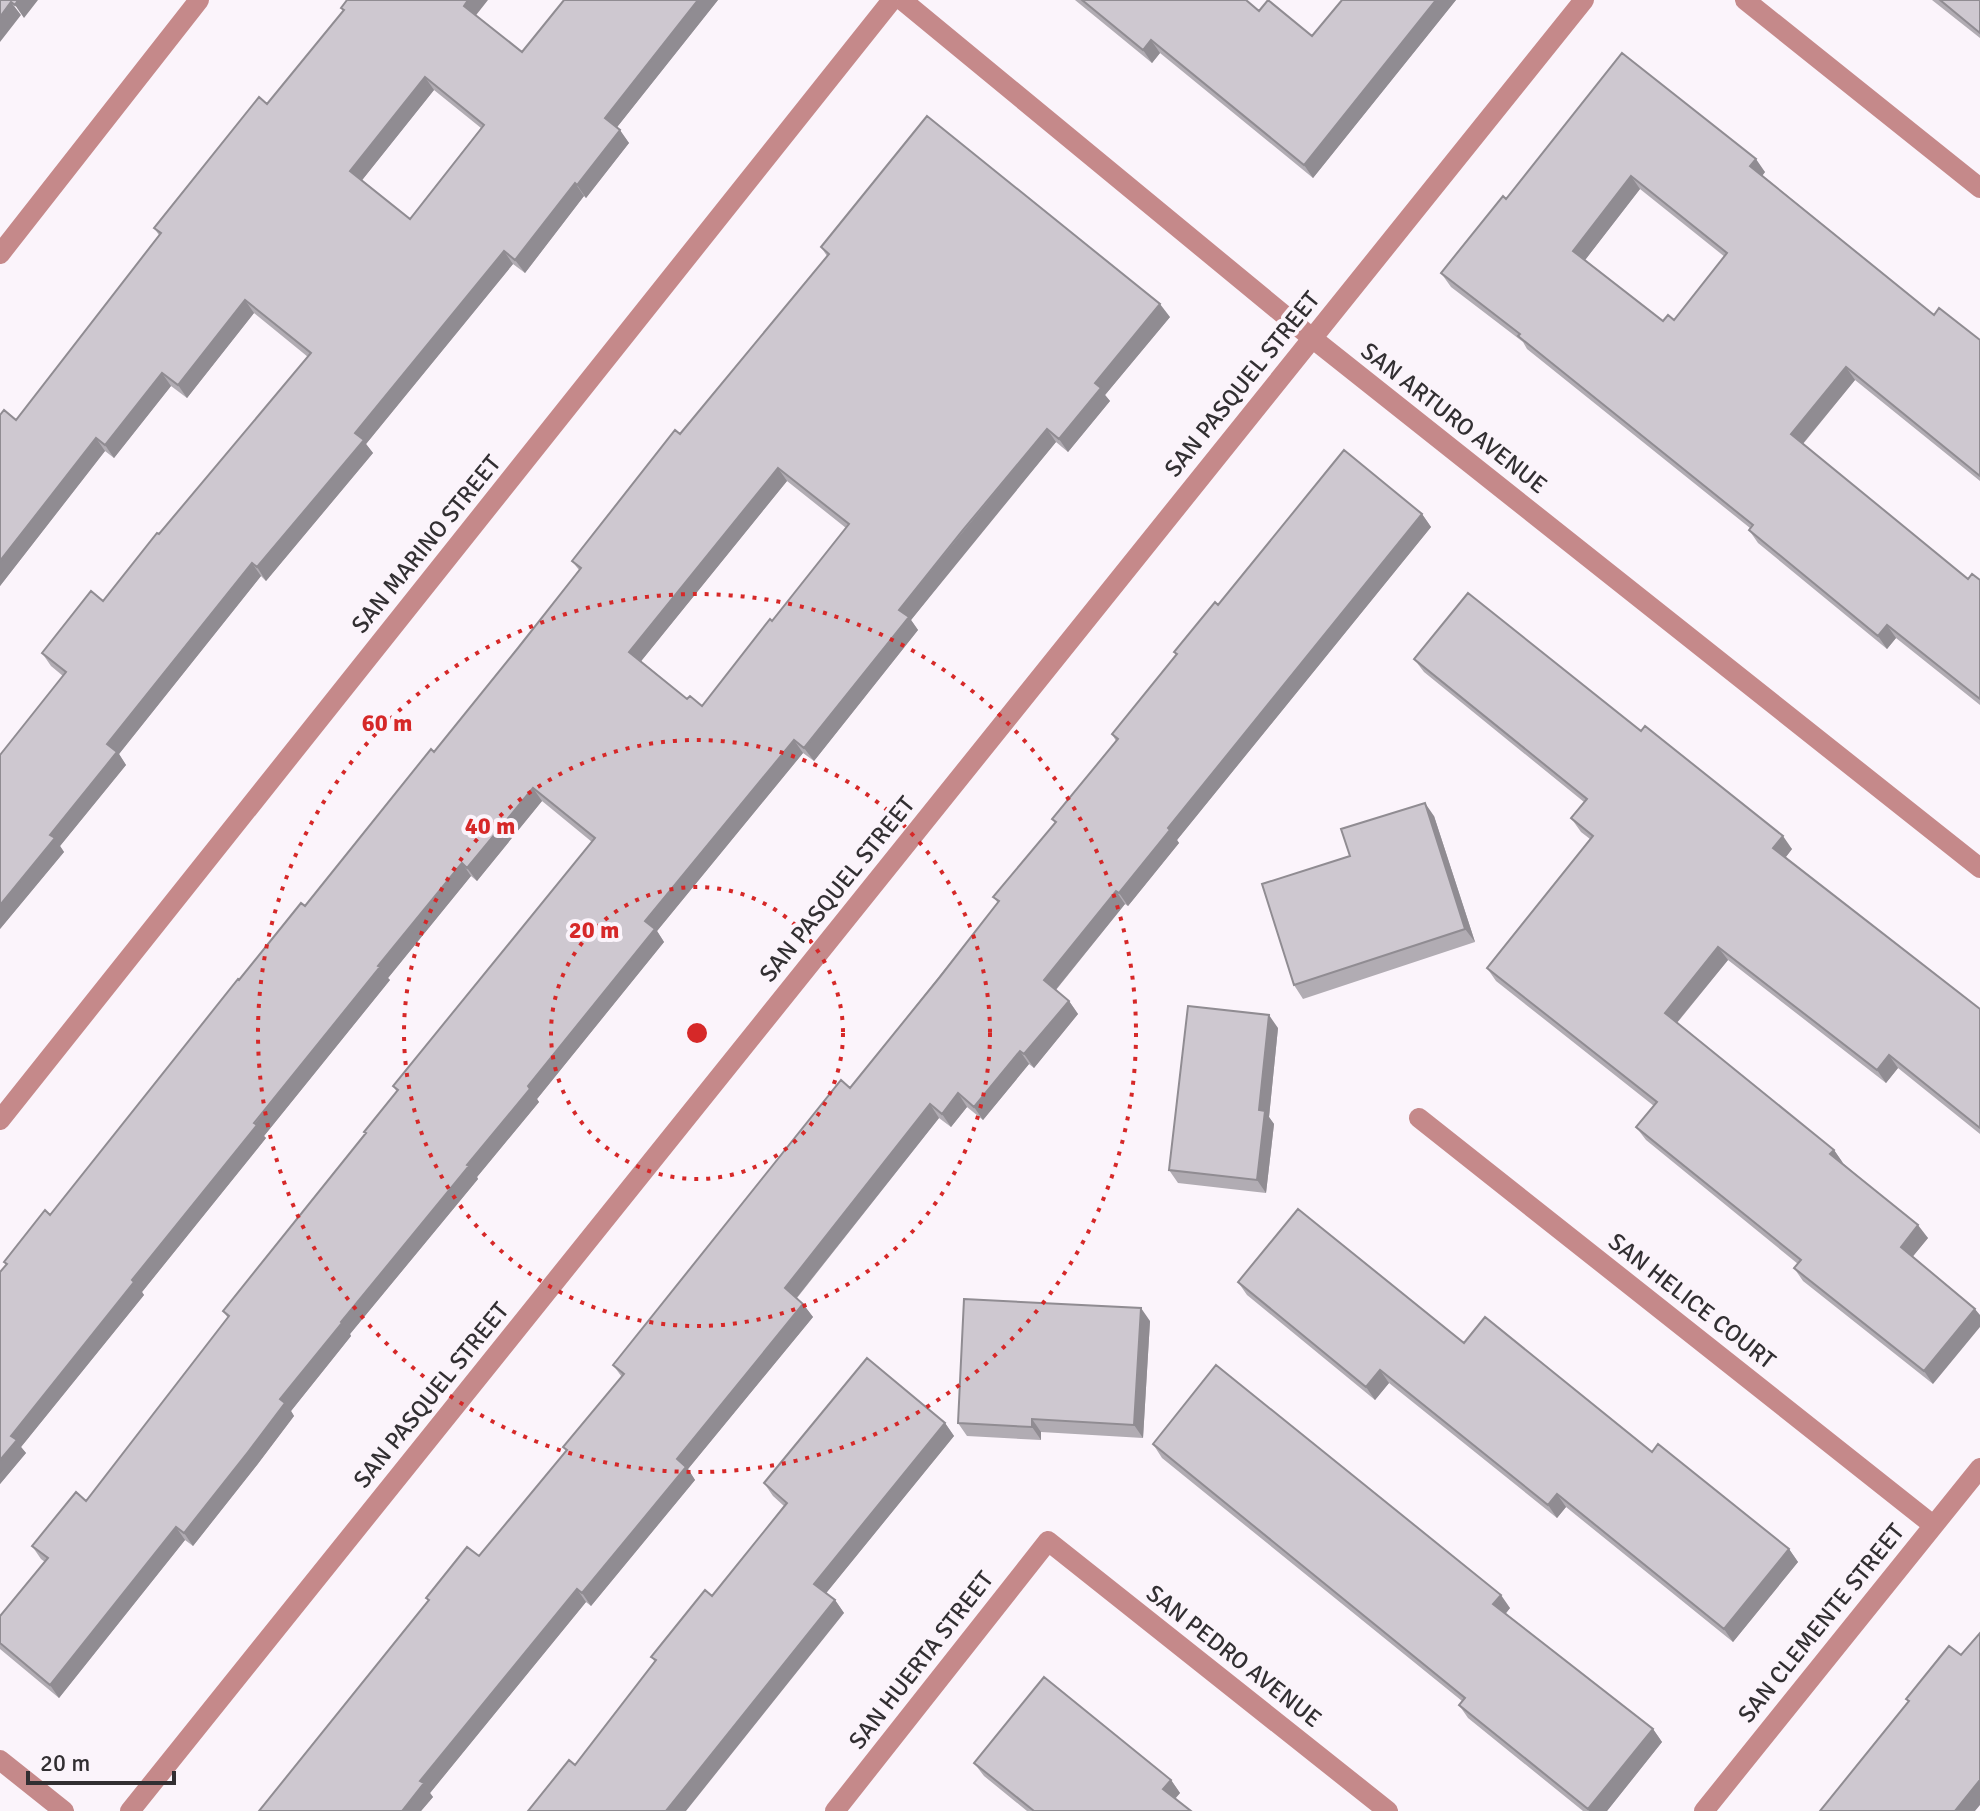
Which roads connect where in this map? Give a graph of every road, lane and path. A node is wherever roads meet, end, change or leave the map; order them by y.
1 (199, 0) edge
2 (892, 0) edge
3 (902, 0) edge
4 (1584, 0) edge
5 (1745, 0) edge
6 (1980, 188) edge
7 (0, 254) edge
8 (1312, 338) junction
9 (1980, 868) edge
10 (1419, 1118) dead end
11 (0, 1120) edge
12 (1980, 1468) edge
13 (1933, 1525) junction
14 (1048, 1541) joint
15 (0, 1760) edge
16 (64, 1811) edge
17 (130, 1811) edge
18 (835, 1811) edge
19 (1388, 1811) edge
20 (1704, 1811) edge

1 - 7 street
2 - 11 street, SAN MARINO STREET
3 - 8 street, SAN ARTURO AVENUE
4 - 8 street, SAN PASQUEL STREET
5 - 6 street
8 - 9 street, SAN ARTURO AVENUE
8 - 17 street, SAN PASQUEL STREET
10 - 13 street, SAN HELICE COURT
12 - 13 street, SAN CLEMENTE STREET
13 - 20 street, SAN CLEMENTE STREET
14 - 18 street, SAN HUERTA STREET
14 - 19 street, SAN PEDRO AVENUE
15 - 16 street

